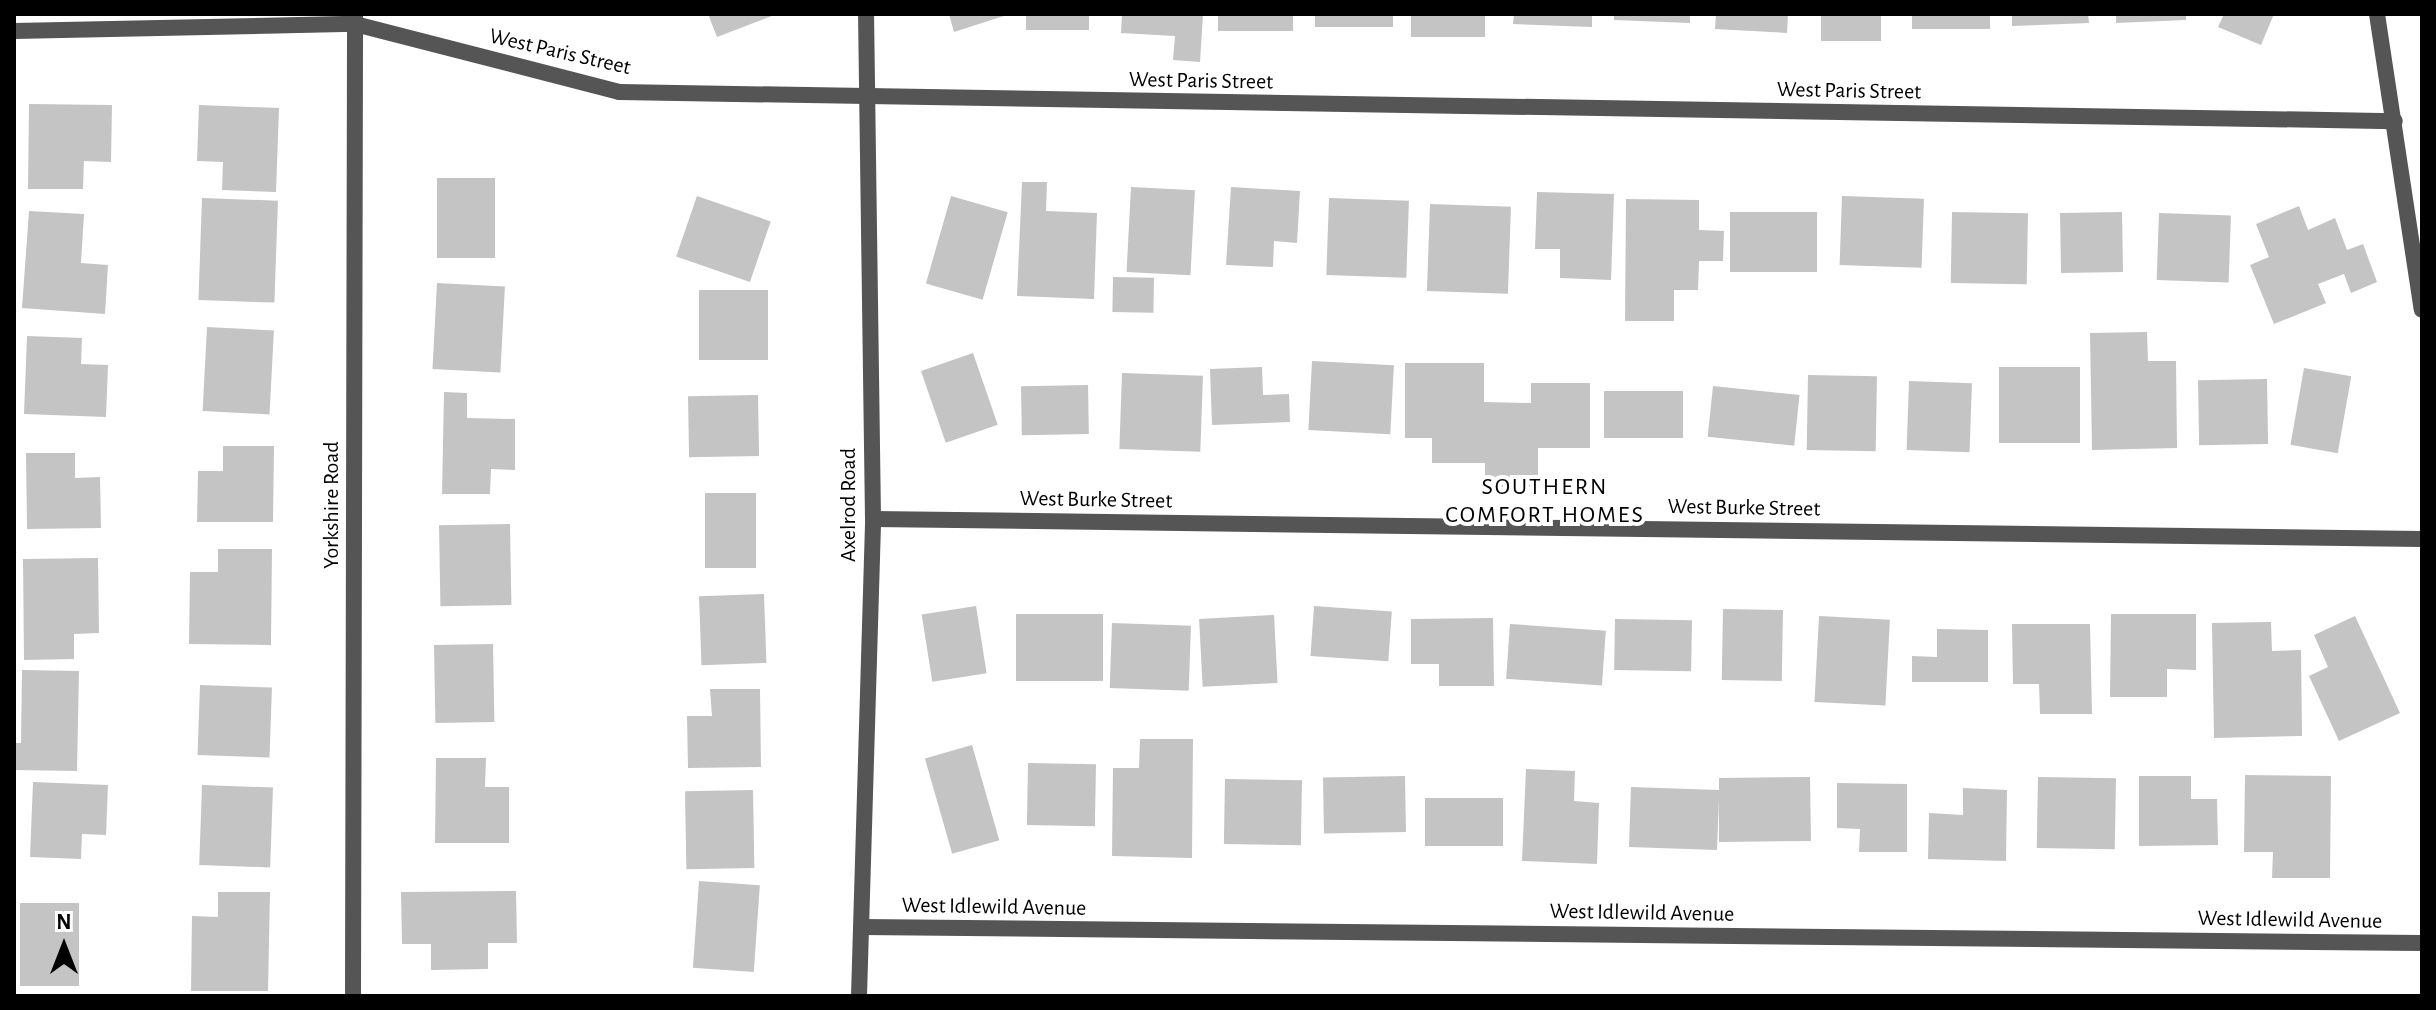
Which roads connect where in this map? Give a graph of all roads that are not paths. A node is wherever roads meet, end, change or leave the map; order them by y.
1 (866, 14) edge
2 (2377, 14) edge
3 (355, 19) edge
4 (14, 31) edge
5 (864, 98) junction
6 (2395, 121) junction
7 (2422, 310) edge
8 (873, 519) junction
9 (2422, 539) edge
10 (862, 927) junction
11 (2422, 943) edge
12 (353, 996) edge
13 (859, 996) edge

1 - 5 street, Axelrod Road
2 - 6 street
3 - 4 street, West Paris Street
3 - 5 street, West Paris Street
3 - 12 street, Yorkshire Road
5 - 6 street, West Paris Street
5 - 8 street, Axelrod Road
6 - 7 street
8 - 9 street, West Burke Street
8 - 10 street, Axelrod Road
10 - 11 street, West Idlewild Avenue
10 - 13 street, Axelrod Road

